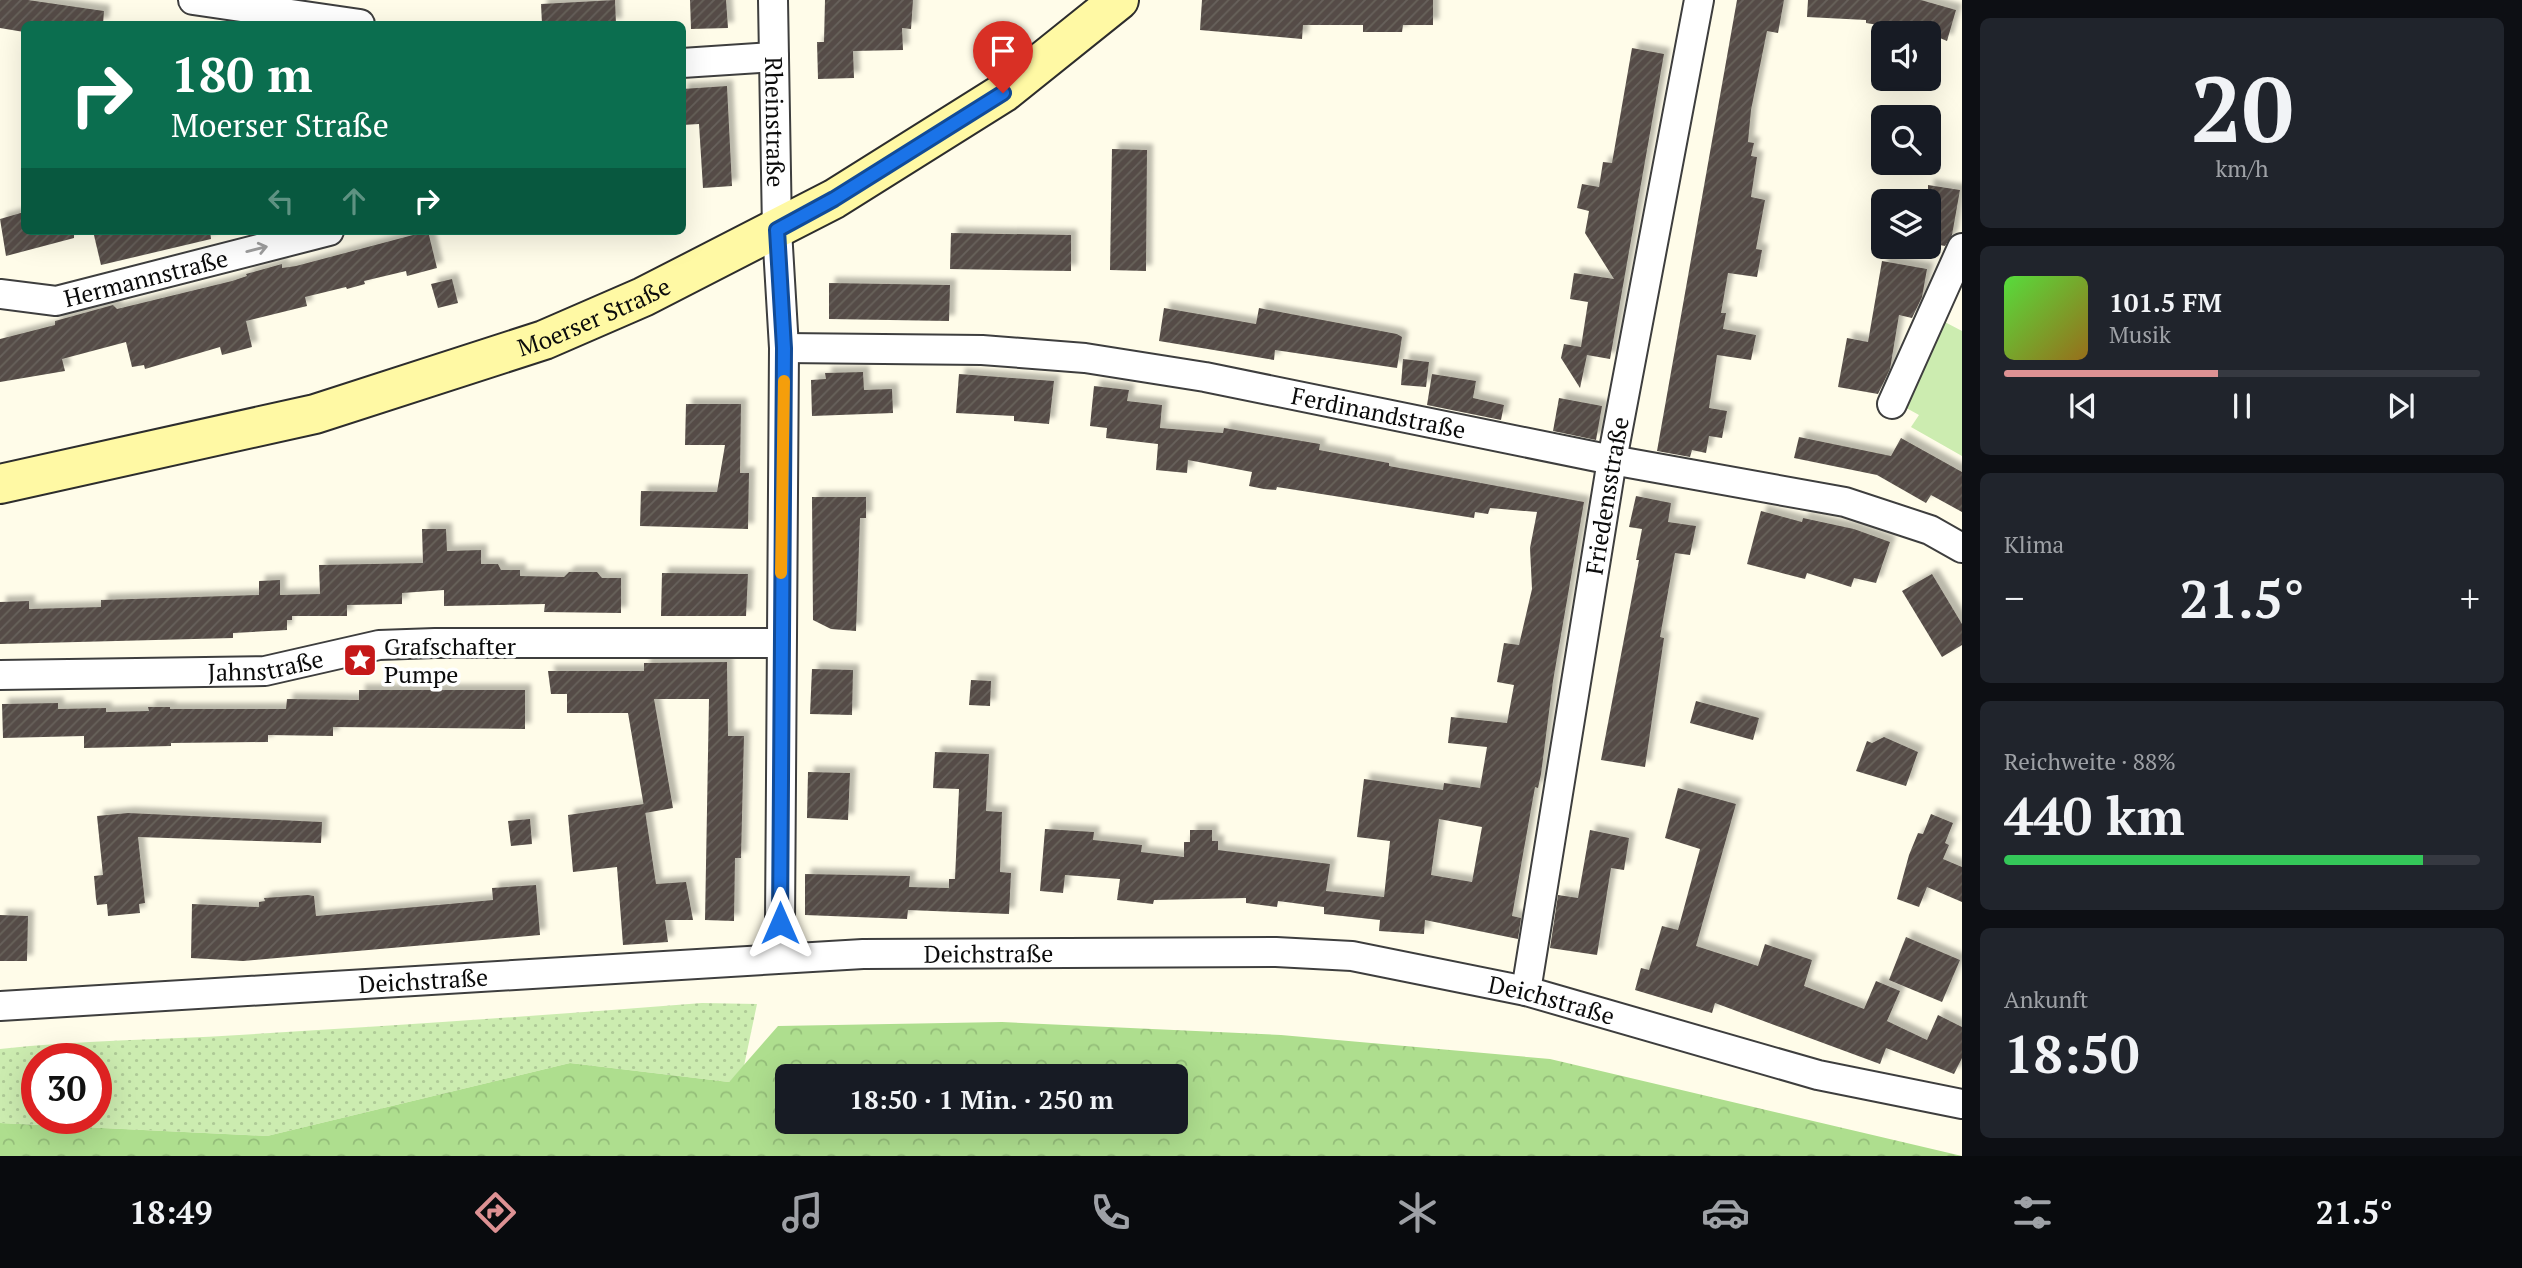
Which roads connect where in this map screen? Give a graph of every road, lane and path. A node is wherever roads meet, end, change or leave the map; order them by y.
1 (193, 0) edge
2 (773, 0) edge
3 (1119, 0) edge
4 (1699, 0) edge
5 (339, 21) edge
6 (774, 57) junction
7 (686, 62) edge
8 (777, 230) junction
9 (313, 235) edge
10 (1962, 248) edge
11 (0, 294) edge
12 (784, 348) junction
13 (1892, 404) dead end
14 (1612, 460) junction
15 (0, 484) edge
16 (1962, 548) edge
17 (780, 643) junction
18 (0, 675) edge
19 (783, 957) junction
20 (1526, 991) junction
21 (0, 1006) edge
22 (1962, 1104) edge

1 - 5 street
2 - 6 street, Rheinstraße
3 - 8 main road, Moerser Straße
4 - 14 street, Friedensstraße
6 - 7 street
6 - 8 street, Rheinstraße
8 - 12 street, Rheinstraße
8 - 15 main road, Moerser Straße
11 -> 9 street, Hermannstraße
10 - 13 street
12 - 14 street, Ferdinandstraße
12 - 17 street, Rheinstraße
14 - 16 street, Ferdinandstraße
14 - 20 street, Friedensstraße
17 - 18 street, Jahnstraße
17 - 19 street, Rheinstraße
19 - 20 street, Deichstraße
19 - 21 street, Deichstraße
20 - 22 street, Deichstraße

